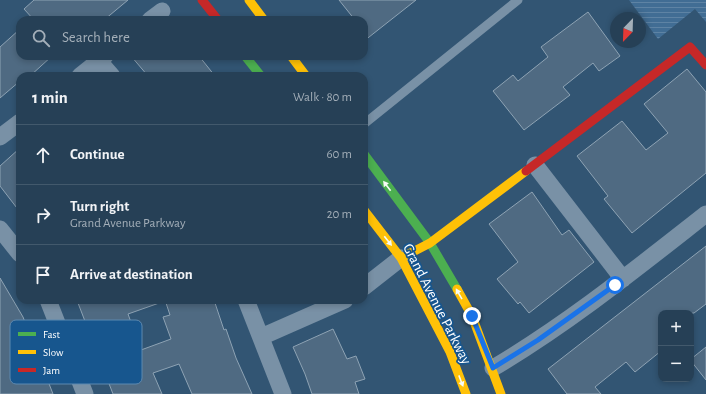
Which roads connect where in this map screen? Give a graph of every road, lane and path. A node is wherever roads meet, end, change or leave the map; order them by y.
1 (202, 0) edge
2 (249, 0) edge
3 (518, 0) edge
4 (215, 16) edge
5 (261, 16) edge
6 (100, 60) edge
7 (103, 60) edge
8 (248, 60) edge
9 (294, 60) edge
10 (706, 66) edge
11 (85, 72) edge
12 (110, 72) edge
13 (258, 72) edge
14 (303, 72) edge
15 (368, 121) edge
16 (16, 125) edge
17 (0, 137) edge
18 (368, 159) edge
19 (535, 165) junction
20 (706, 214) edge
21 (368, 215) edge
22 (0, 229) edge
23 (430, 243) junction
24 (16, 249) edge
25 (401, 258) junction
26 (623, 279) junction
27 (368, 284) edge
28 (50, 304) edge
29 (248, 304) edge
30 (336, 304) edge
31 (56, 320) edge
32 (261, 336) junction
33 (493, 368) junction
34 (81, 384) edge
35 (85, 394) edge
36 (283, 394) edge
37 (466, 394) edge
38 (501, 394) edge

1 - 4 street
2 - 5 street
3 - 15 lane
6 - 11 street
7 - 12 street
8 - 13 street
9 - 14 street
10 - 19 street
16 - 17 street
23 -> 18 street, Grand Avenue Parkway
19 - 23 street
19 - 26 street
20 - 26 street
21 -> 25 street, Grand Avenue Parkway
22 - 24 street
23 - 25 street
33 -> 23 street, Grand Avenue Parkway
25 - 27 street
25 -> 37 street, Grand Avenue Parkway
26 - 33 street
28 - 31 street
29 - 32 street
30 - 32 street
32 - 36 street
33 - 38 street, Grand Avenue Parkway
34 - 35 street

